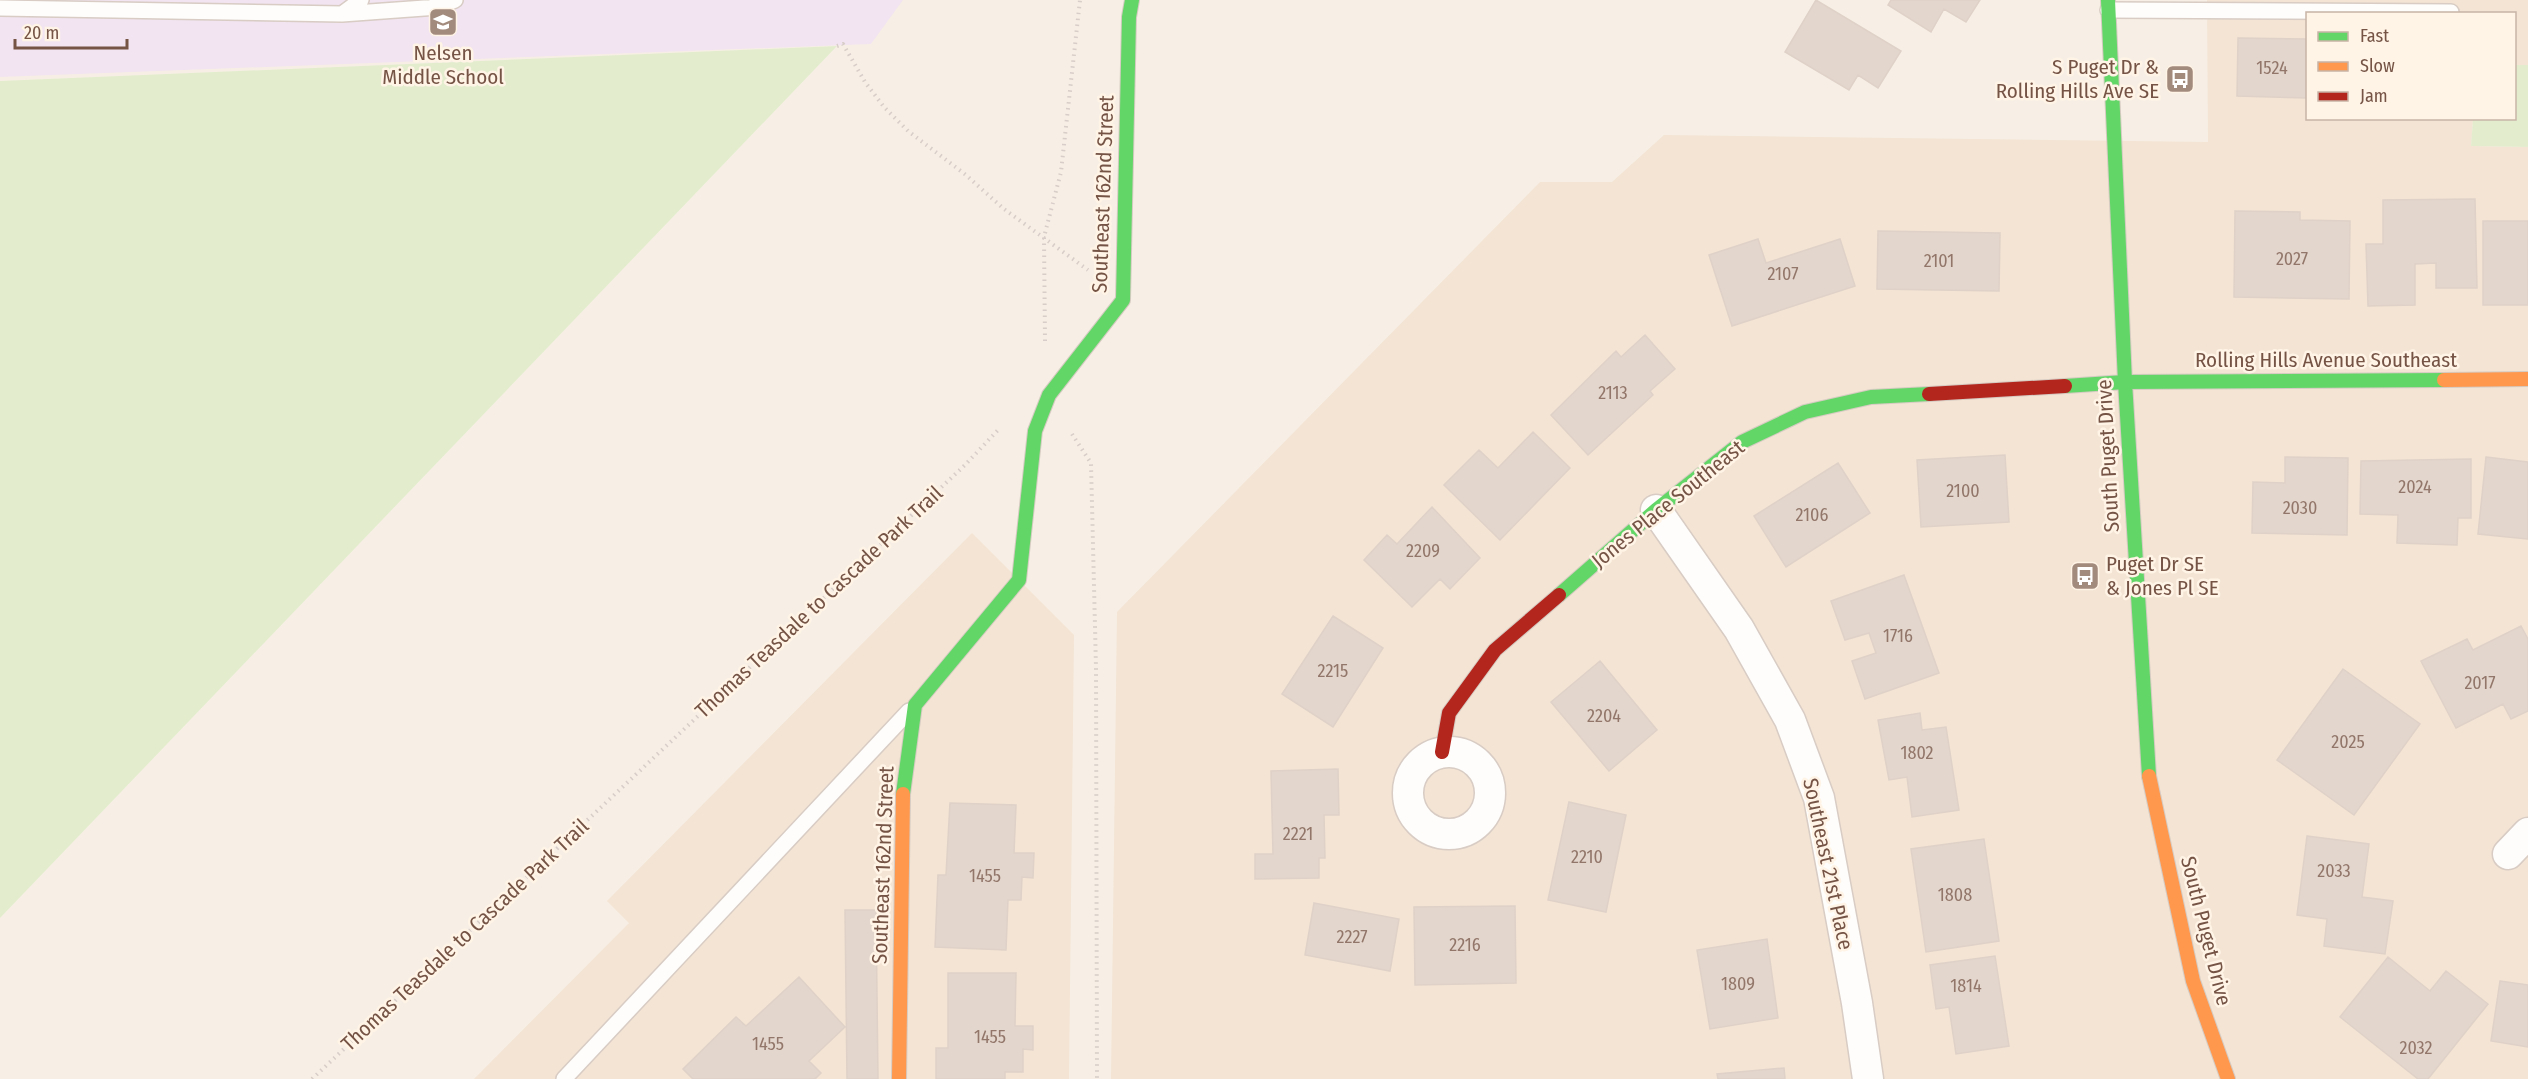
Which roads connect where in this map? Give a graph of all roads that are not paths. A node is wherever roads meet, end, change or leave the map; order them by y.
1 (361, 0) edge
2 (455, 0) edge
3 (1132, 0) edge
4 (438, 4) edge
5 (2108, 5) edge
6 (0, 8) edge
7 (2451, 12) dead end
8 (342, 14) junction
9 (2528, 380) edge
10 (2125, 382) junction
11 (1656, 510) junction
12 (915, 705) junction
13 (1442, 752) dead end
14 (564, 1079) edge
15 (898, 1079) edge
16 (1868, 1079) edge
17 (2228, 1079) edge

1 - 8 lane
2 - 4 lane
3 - 12 street, Southeast 162nd Street
4 - 8 lane
5 - 7 lane
5 - 10 street, South Puget Drive
6 - 8 lane
9 - 10 street, Rolling Hills Avenue Southeast
10 - 11 street, Jones Place Southeast
10 - 17 street, South Puget Drive
11 - 13 street, Jones Place Southeast
11 - 16 street, Southeast 21st Place
12 - 14 lane
12 - 15 street, Southeast 162nd Street

